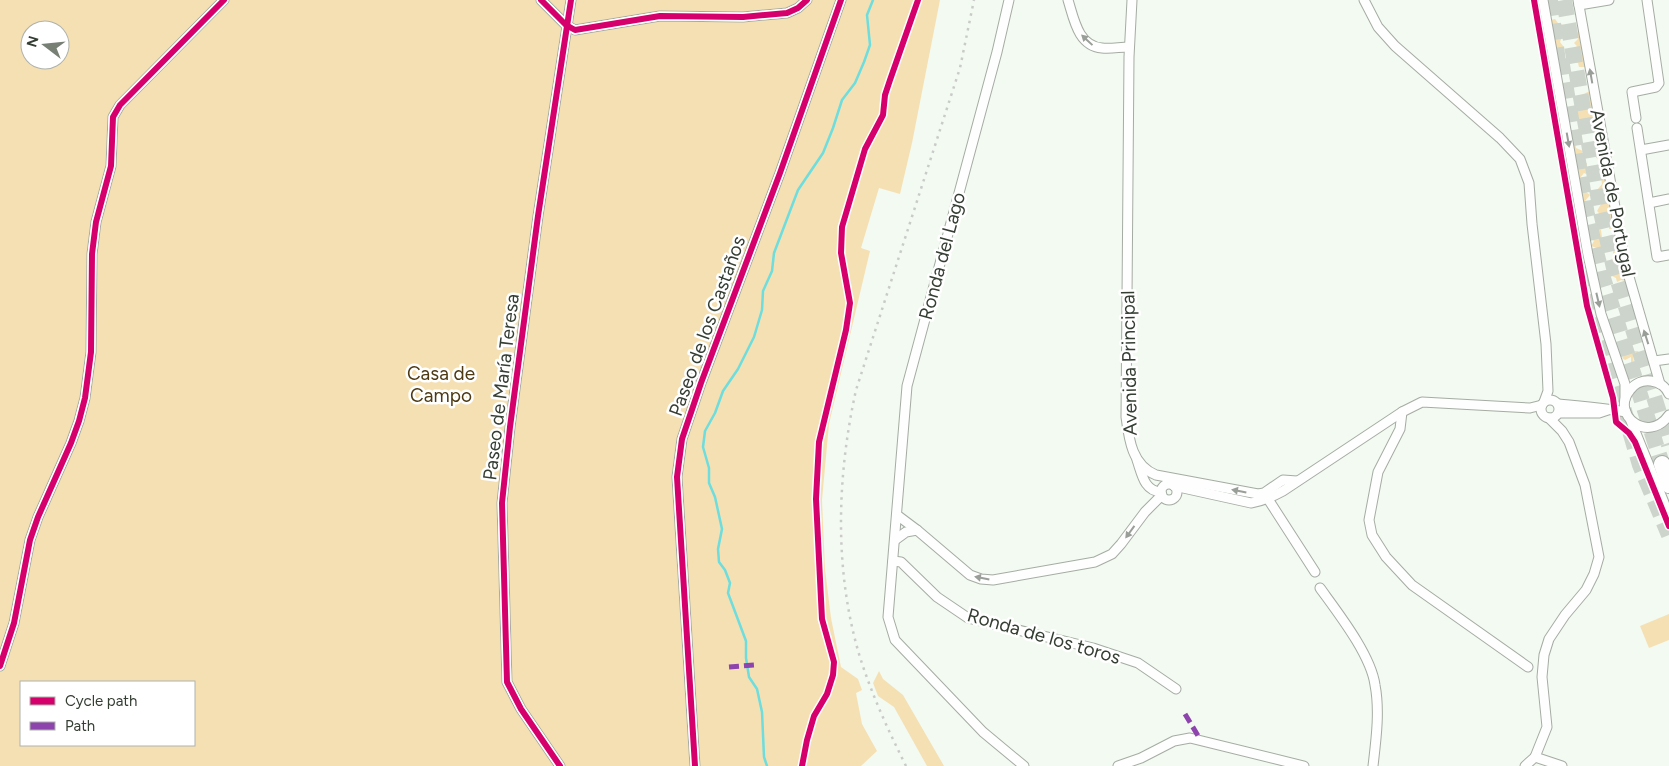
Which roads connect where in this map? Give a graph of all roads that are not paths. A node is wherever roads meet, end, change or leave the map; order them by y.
1 (224, 0) edge
2 (541, 0) edge
3 (571, 0) edge
4 (807, 0) edge
5 (841, 0) edge
6 (1009, 0) edge
7 (1068, 0) edge
8 (1132, 0) edge
9 (1364, 0) edge
10 (1543, 0) edge
11 (1610, 0) edge
12 (1647, 0) edge
13 (1579, 3) edge
14 (566, 26) junction
15 (1129, 47) junction
16 (1636, 118) dead end
17 (1637, 128) dead end
18 (1669, 145) edge
19 (1641, 150) junction
20 (1669, 199) edge
21 (1649, 203) junction
22 (1669, 255) edge
23 (1669, 359) edge
24 (1654, 361) junction
25 (1660, 384) junction
26 (1669, 392) edge
27 (1551, 409) junction
28 (1627, 409) junction
29 (1402, 412) junction
30 (1669, 415) edge
31 (1137, 460) junction
32 (1662, 464) tunnel mouth
33 (1297, 481) junction
34 (1669, 485) edge
35 (1161, 493) junction
36 (1268, 499) junction
37 (897, 515) junction
38 (1669, 515) edge
39 (917, 530) junction
40 (895, 540) junction
41 (893, 561) junction
42 (1316, 572) dead end
43 (1320, 588) dead end
44 (0, 666) edge
45 (1528, 667) dead end
46 (1176, 689) dead end
47 (1535, 757) junction
48 (560, 766) edge
49 (695, 766) edge
50 (1024, 766) edge
51 (1118, 766) edge
52 (1304, 766) edge
53 (1373, 766) edge
54 (1526, 766) edge
55 (1562, 766) edge

1 - 44 street
2 - 14 street
3 - 14 street, Paseo de María Teresa
4 - 14 street
5 - 49 street, Paseo de los Castaños
6 - 37 street, Ronda del Lago
15 -> 7 street
8 - 15 street, Avenida Principal
9 - 27 street
10 -> 28 street, Avenida de Portugal
11 - 13 street
12 - 16 street
24 -> 13 street, Avenida de Portugal
14 - 48 street, Paseo de María Teresa
15 - 31 street, Avenida Principal
17 - 19 street
18 - 19 street
19 - 21 street
20 - 21 street
21 - 22 street
23 - 24 street
24 - 25 street, Avenida de Portugal
25 - 26 street
25 - 28 street
27 - 28 street, Avenida Principal
27 - 29 street, Avenida Principal
27 - 47 street
28 - 30 street
28 - 38 street, Avenida de Portugal
29 - 33 street, Avenida Principal
29 - 45 street
33 -> 31 street, Avenida Principal
31 - 35 street
32 - 34 highway
33 - 36 street
35 - 36 street
35 -> 39 street
36 - 42 street
37 - 39 street
37 - 40 street, Ronda del Lago
39 - 40 street
40 - 41 street, Ronda del Lago
41 - 46 street, Ronda de los toros
41 - 50 street, Ronda del Lago
43 - 53 street
47 - 54 street
47 - 55 street
51 - 52 street

